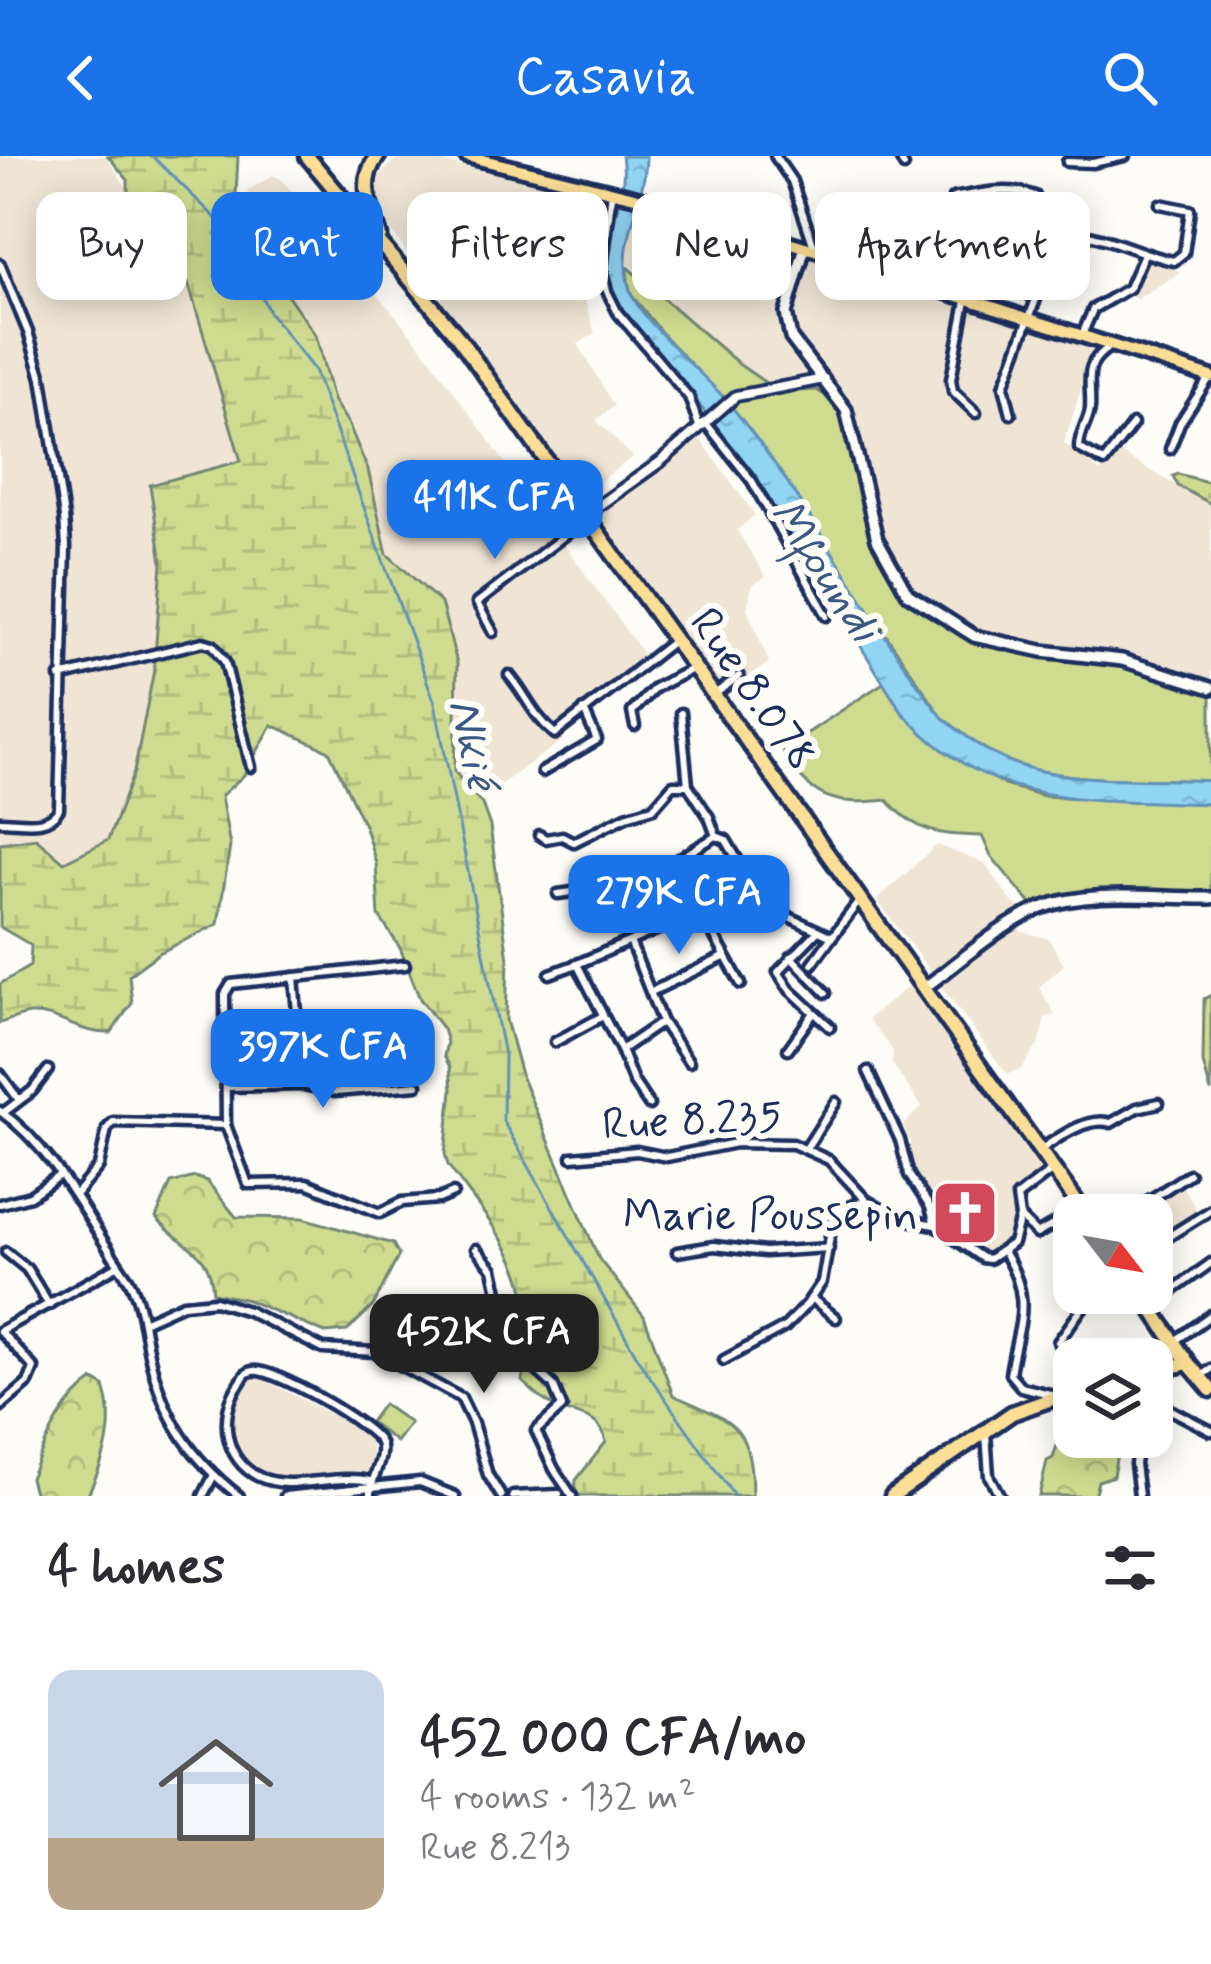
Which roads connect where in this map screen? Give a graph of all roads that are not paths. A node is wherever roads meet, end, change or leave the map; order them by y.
1 (308, 156) edge
2 (378, 156) edge
3 (466, 156) edge
4 (775, 156) edge
5 (899, 156) edge
6 (1125, 156) edge
7 (1067, 162) dead end
8 (904, 166) dead end
9 (339, 192) edge
10 (367, 192) edge
11 (614, 193) junction
12 (1160, 203) dead end
13 (1090, 239) edge
14 (383, 243) edge
15 (810, 249) junction
16 (1144, 254) junction
17 (0, 264) edge
18 (1035, 300) edge
19 (966, 302) junction
20 (1027, 318) junction
21 (1082, 334) junction
22 (1114, 345) junction
23 (1211, 377) edge
24 (826, 379) junction
25 (976, 413) dead end
26 (1011, 414) dead end
27 (704, 422) junction
28 (1133, 424) dead end
29 (1170, 449) dead end
30 (588, 516) junction
31 (827, 616) dead end
32 (493, 632) dead end
33 (676, 639) junction
34 (695, 667) junction
35 (509, 675) dead end
36 (740, 676) dead end
37 (60, 677) junction
38 (1211, 688) edge
39 (715, 694) junction
40 (584, 710) junction
41 (681, 713) dead end
42 (635, 726) dead end
43 (251, 767) dead end
44 (542, 772) dead end
45 (688, 785) junction
46 (0, 820) edge
47 (539, 835) dead end
48 (716, 836) junction
49 (754, 888) junction
50 (558, 894) dead end
51 (1211, 898) edge
52 (860, 899) junction
53 (701, 912) junction
54 (818, 931) junction
55 (832, 937) junction
56 (631, 944) junction
57 (724, 957) junction
58 (791, 957) junction
59 (577, 964) junction
60 (812, 964) dead end
61 (405, 965) dead end
62 (550, 974) dead end
63 (294, 977) junction
64 (741, 984) dead end
65 (923, 988) junction
66 (651, 992) junction
67 (826, 994) dead end
68 (814, 1014) junction
69 (601, 1017) junction
70 (662, 1022) junction
71 (830, 1027) dead end
72 (555, 1042) dead end
73 (788, 1049) dead end
74 (621, 1050) junction
75 (689, 1062) dead end
76 (48, 1070) dead end
77 (868, 1071) dead end
78 (0, 1074) edge
79 (303, 1085) junction
80 (417, 1085) dead end
81 (226, 1087) junction
82 (19, 1100) junction
83 (836, 1102) dead end
84 (1159, 1103) dead end
85 (649, 1105) dead end
86 (2, 1112) edge
87 (226, 1126) junction
88 (807, 1147) junction
89 (1040, 1150) junction
90 (572, 1157) dead end
91 (1054, 1169) junction
92 (61, 1174) junction
93 (1189, 1174) dead end
94 (453, 1193) dead end
95 (1071, 1194) edge
96 (1159, 1194) edge
97 (75, 1196) junction
98 (866, 1199) junction
99 (0, 1202) edge
100 (1211, 1210) edge
101 (1020, 1217) junction
102 (935, 1225) junction
103 (1053, 1227) edge
104 (1173, 1234) edge
105 (829, 1248) junction
106 (476, 1249) dead end
107 (6, 1252) dead end
108 (677, 1252) dead end
109 (1003, 1252) junction
110 (1211, 1263) edge
111 (118, 1265) junction
112 (1173, 1290) edge
113 (811, 1298) junction
114 (49, 1305) junction
115 (485, 1313) dead end
116 (1156, 1314) edge
117 (1211, 1315) edge
118 (836, 1318) dead end
119 (143, 1322) junction
120 (0, 1331) edge
121 (1175, 1341) junction
122 (724, 1360) dead end
123 (396, 1361) junction
124 (1188, 1364) junction
125 (1173, 1367) edge
126 (1206, 1373) edge
127 (1211, 1390) edge
128 (1053, 1392) edge
129 (1053, 1400) edge
130 (0, 1408) edge
131 (1173, 1411) edge
132 (985, 1429) junction
133 (1211, 1431) edge
134 (1136, 1458) edge
135 (214, 1475) junction
136 (370, 1488) edge
137 (559, 1494) edge
138 (203, 1496) edge
139 (239, 1496) edge
140 (285, 1496) edge
141 (455, 1496) edge
142 (501, 1496) edge
143 (513, 1496) edge
144 (572, 1496) edge
145 (892, 1496) edge
146 (1000, 1496) edge
147 (1139, 1496) edge

1 - 9 highway, Rue 8.078
2 - 10 highway
3 - 11 main road
4 - 15 street
5 - 8 street
6 - 7 street
11 - 15 main road
11 - 27 street
12 - 16 street
13 - 16 street
14 - 30 highway, Rue 8.078
15 - 19 main road
15 - 24 main road
16 - 21 street
17 - 37 street
18 - 20 street
19 - 20 main road
19 - 25 street
20 - 21 main road
20 - 26 street
21 - 22 main road
22 - 23 main road
22 - 28 street
23 - 29 street
24 - 27 street
24 - 38 main road
27 - 30 street
27 - 31 street
30 - 32 street
30 - 33 highway, Rue 8.078
33 - 34 highway, Rue 8.078
33 - 40 street
34 - 39 highway, Rue 8.078
34 - 42 street
35 - 40 street
36 - 39 street
37 - 43 street
37 - 46 street
39 - 52 highway, Rue 8.078
40 - 44 street
41 - 45 street
45 - 47 street
45 - 48 street
48 - 49 street
48 - 50 street
49 - 53 street
49 - 54 street
51 - 65 main road
52 - 55 street
52 - 65 highway, Rue 8.078
53 - 56 street
53 - 57 street
54 - 55 street
54 - 58 street
55 - 60 street
56 - 59 street
56 - 66 street
57 - 64 street
57 - 66 street
58 - 67 street
58 - 68 street
59 - 62 street
59 - 69 street
61 - 63 street
63 - 79 street
63 - 81 street
65 - 89 highway, Rue 8.078
66 - 70 street
68 - 71 street
68 - 73 street
69 - 72 street
69 - 74 street
70 - 74 street
70 - 75 street
74 - 85 street
76 - 82 street
77 - 102 street
78 - 82 street
79 - 80 street
79 - 81 street
81 - 87 street
82 - 86 street
83 - 88 street
84 - 89 street
86 - 92 street
87 - 94 street
87 - 97 street
88 - 90 street, Rue 8.235
88 - 98 street, Rue 8.235
89 - 91 highway, Rue 8.078
91 - 95 highway, Rue 8.078
91 - 101 street
92 - 97 street
92 - 99 street
93 - 96 street
97 - 111 street
98 - 102 street
98 - 105 street
100 - 104 street
101 - 103 street
101 - 109 street
102 - 109 street
105 - 108 street
105 - 113 street
106 - 144 street
107 - 114 street
109 - 128 street
110 - 112 street
111 - 114 street
111 - 119 street
113 - 118 street
113 - 122 street
114 - 120 street
115 - 123 street
116 - 121 highway
117 - 121 street
119 - 123 street
119 - 135 street
120 - 130 street
121 - 124 highway
123 - 142 street
124 - 125 highway
124 - 126 highway
126 - 127 highway
129 - 132 highway
131 - 133 street
132 - 145 highway
132 - 146 street
134 - 147 street
135 - 138 street
135 - 139 street
136 - 136 street
136 - 140 street
136 - 141 street
137 - 143 street

